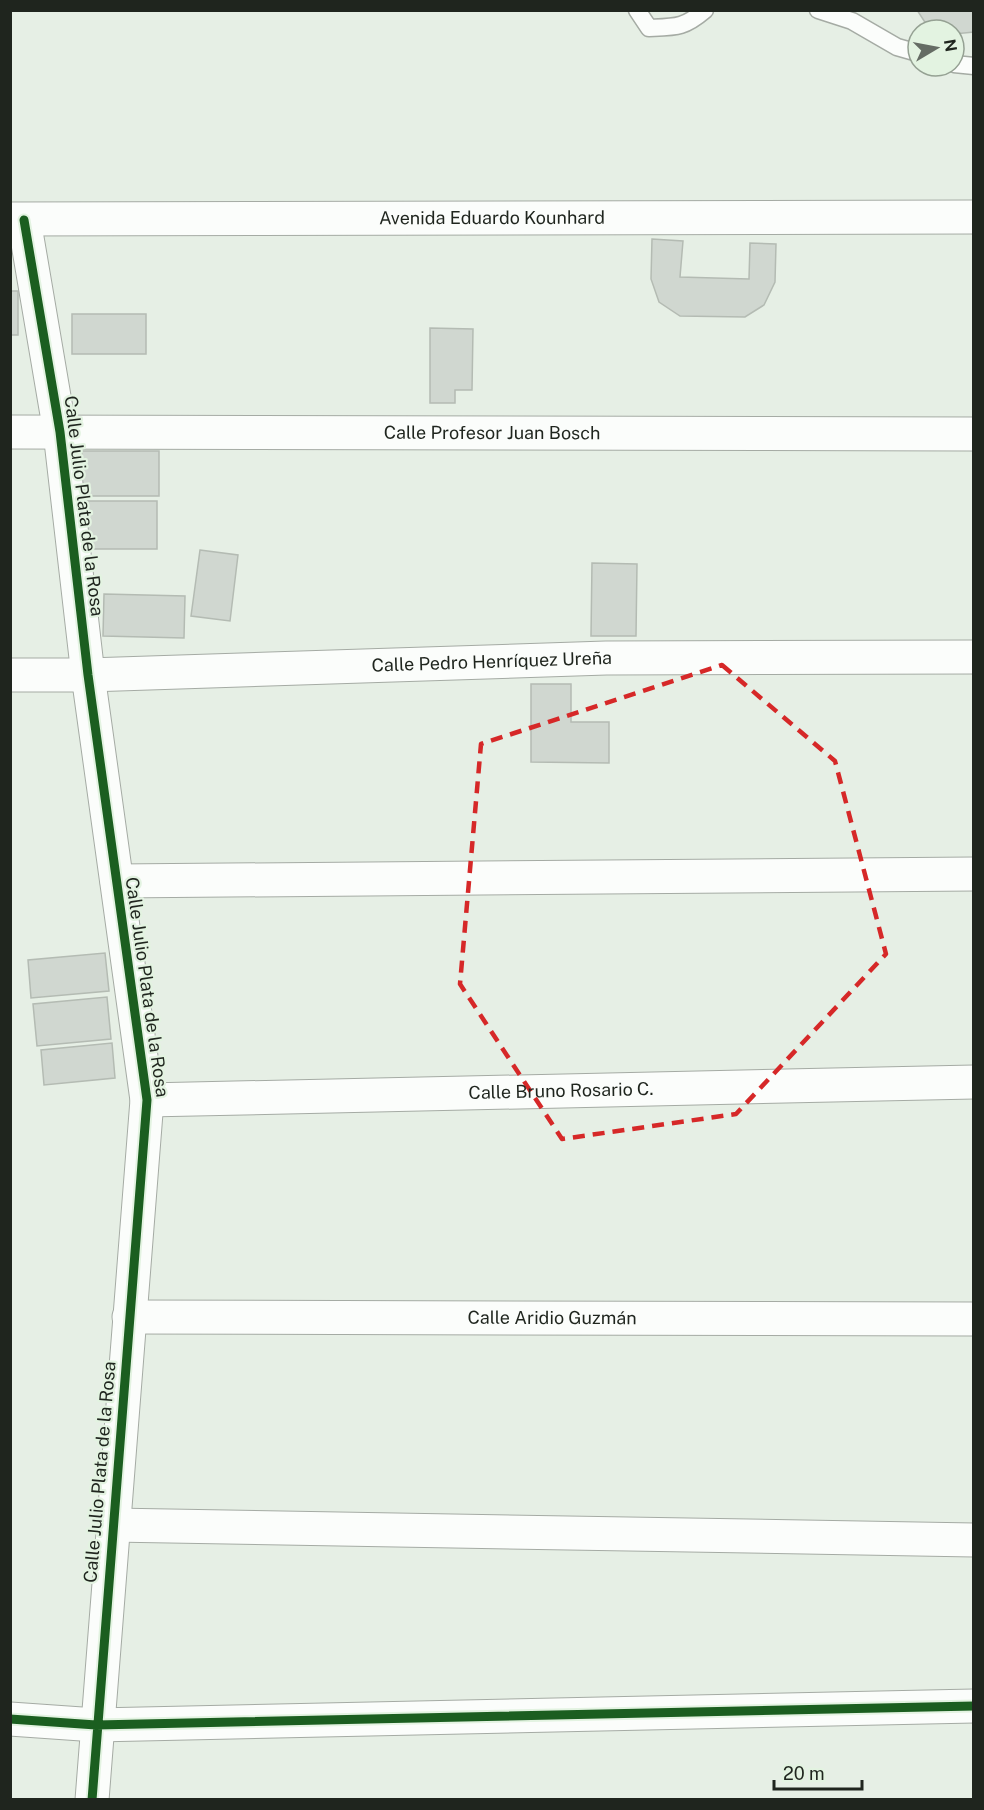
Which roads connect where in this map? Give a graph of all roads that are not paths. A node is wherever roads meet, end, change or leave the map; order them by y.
1 (638, 10) edge
2 (705, 10) edge
3 (818, 10) edge
4 (906, 50) edge
5 (974, 217) edge
6 (17, 219) edge
7 (10, 432) edge
8 (60, 432) junction
9 (974, 434) edge
10 (974, 657) edge
11 (10, 675) edge
12 (88, 675) junction
13 (974, 874) edge
14 (117, 881) junction
15 (974, 1082) edge
16 (147, 1100) junction
17 (129, 1317) junction
18 (974, 1319) edge
19 (112, 1525) junction
20 (974, 1540) edge
21 (974, 1706) edge
22 (10, 1719) edge
23 (96, 1725) junction
24 (92, 1800) edge

1 - 2 lane
3 - 4 lane
5 - 6 street, Avenida Eduardo Kounhard
6 - 8 street, Calle Julio Plata de la Rosa
7 - 8 street, Calle Profesor Juan Bosch
8 - 9 street, Calle Profesor Juan Bosch
8 - 12 street, Calle Julio Plata de la Rosa
10 - 12 street, Calle Pedro Henríquez Ureña
11 - 12 street, Calle Pedro Henríquez Ureña
12 - 14 street, Calle Julio Plata de la Rosa
13 - 14 street
14 - 16 street, Calle Julio Plata de la Rosa
15 - 16 street, Calle Bruno Rosario C.
16 - 17 street, Calle Julio Plata de la Rosa
17 - 18 street, Calle Aridio Guzmán
17 - 19 street, Calle Julio Plata de la Rosa
19 - 20 street
19 - 23 street, Calle Julio Plata de la Rosa
21 - 23 street
22 - 23 street
23 - 24 street, Calle Julio Plata de la Rosa

